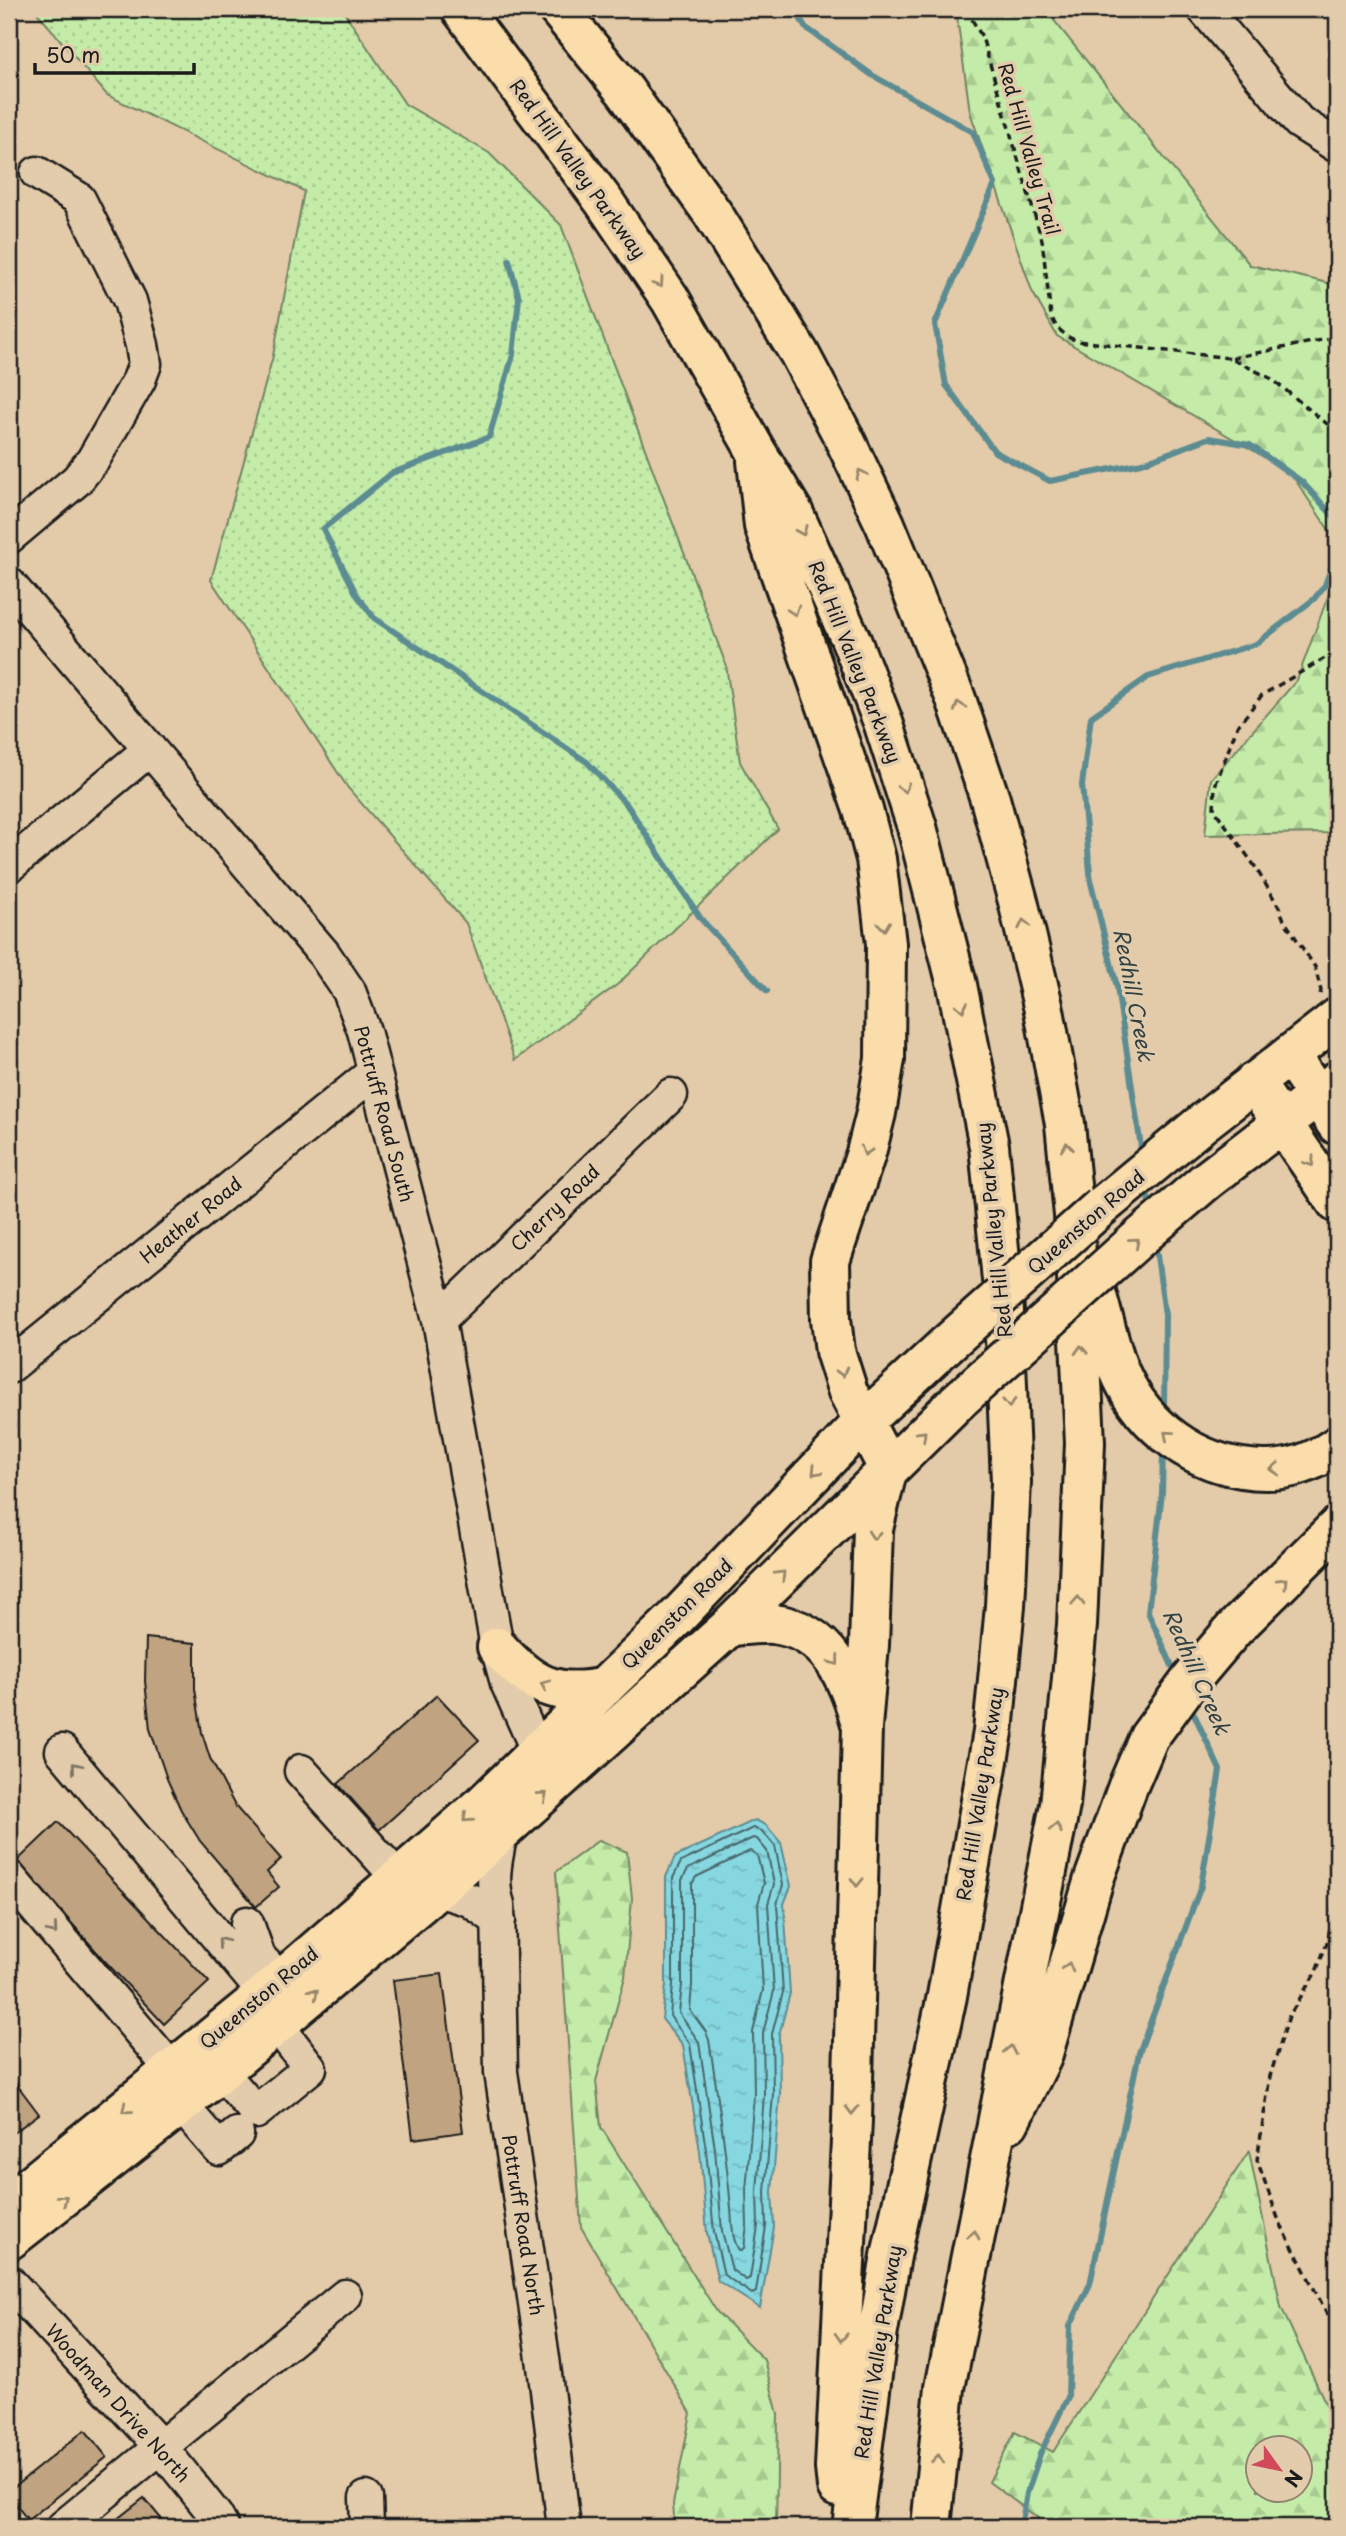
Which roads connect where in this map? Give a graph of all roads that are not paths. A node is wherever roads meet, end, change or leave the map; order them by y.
1 (461, 9) edge
2 (558, 9) edge
3 (586, 9) edge
4 (1203, 9) edge
5 (608, 69) junction
6 (1337, 146) edge
7 (37, 173) dead end
8 (755, 451) junction
9 (9, 537) edge
10 (9, 584) edge
11 (149, 750) junction
12 (9, 866) edge
13 (1337, 1018) edge
14 (1290, 1055) junction
15 (373, 1073) junction
16 (1254, 1082) junction
17 (671, 1095) dead end
18 (1331, 1101) edge
19 (1282, 1122) junction
20 (1337, 1203) edge
21 (1074, 1215) junction
22 (439, 1320) junction
23 (9, 1367) edge
24 (863, 1422) junction
25 (1337, 1446) edge
26 (888, 1468) junction
27 (1337, 1527) edge
28 (730, 1626) junction
29 (497, 1647) junction
30 (605, 1687) junction
31 (862, 1727) junction
32 (62, 1751) dead end
33 (538, 1752) junction
34 (301, 1771) dead end
35 (501, 1833) junction
36 (9, 1877) edge
37 (399, 1879) junction
38 (437, 1890) junction
39 (499, 1921) junction
40 (247, 1923) dead end
41 (274, 1999) junction
42 (221, 2072) junction
43 (177, 2088) junction
44 (237, 2134) dead end
45 (988, 2165) junction
46 (9, 2203) edge
47 (9, 2240) edge
48 (9, 2282) edge
49 (345, 2296) dead end
50 (160, 2446) junction
51 (63, 2527) edge
52 (222, 2527) edge
53 (564, 2527) edge
54 (842, 2527) edge
55 (852, 2527) edge
56 (931, 2527) edge

1 -> 8 main road, Red Hill Valley Parkway
2 - 5 main road
3 - 5 main road
4 - 6 street
21 -> 5 main road
7 - 9 street
8 -> 24 main road
8 -> 55 main road, Red Hill Valley Parkway
10 - 11 street, Pottruff Road South
11 - 12 street
11 - 15 street, Pottruff Road South
13 - 14 main road, Queenston Road
14 - 16 main road, Queenston Road
14 - 18 main road
15 - 22 street, Pottruff Road South
15 - 23 street, Heather Road
16 - 19 main road
16 - 24 main road, Queenston Road, bridge
17 - 22 street, Cherry Road
18 - 19 main road, Queenston Road
19 -> 20 main road
26 -> 19 main road, Queenston Road, bridge
25 -> 21 main road
45 -> 21 main road
22 - 29 street, Pottruff Road South
24 - 26 main road
24 -> 30 main road, Queenston Road
28 -> 26 main road, Queenston Road
26 -> 31 main road
45 -> 27 main road
28 -> 31 main road
35 -> 28 main road, Queenston Road
30 -> 29 main road
29 - 33 street, Pottruff Road South
30 - 33 main road, Queenston Road
31 -> 54 main road
41 -> 32 street
33 -> 37 main road, Queenston Road
34 - 37 street
35 - 38 main road, Queenston Road
35 - 39 street, Pottruff Road North
36 -> 43 street
37 - 41 main road, Queenston Road
38 - 39 street
41 -> 38 main road, Queenston Road
39 - 53 street, Pottruff Road North
40 - 41 street
41 - 42 main road, Queenston Road
41 - 42 street
41 - 43 main road, Queenston Road
42 - 43 main road, Queenston Road
43 - 44 street
43 -> 46 main road, Queenston Road
47 -> 43 main road, Queenston Road
56 -> 45 main road
48 - 50 street, Woodman Drive North
49 - 50 street
50 - 51 street
50 - 52 street, Woodman Drive North

